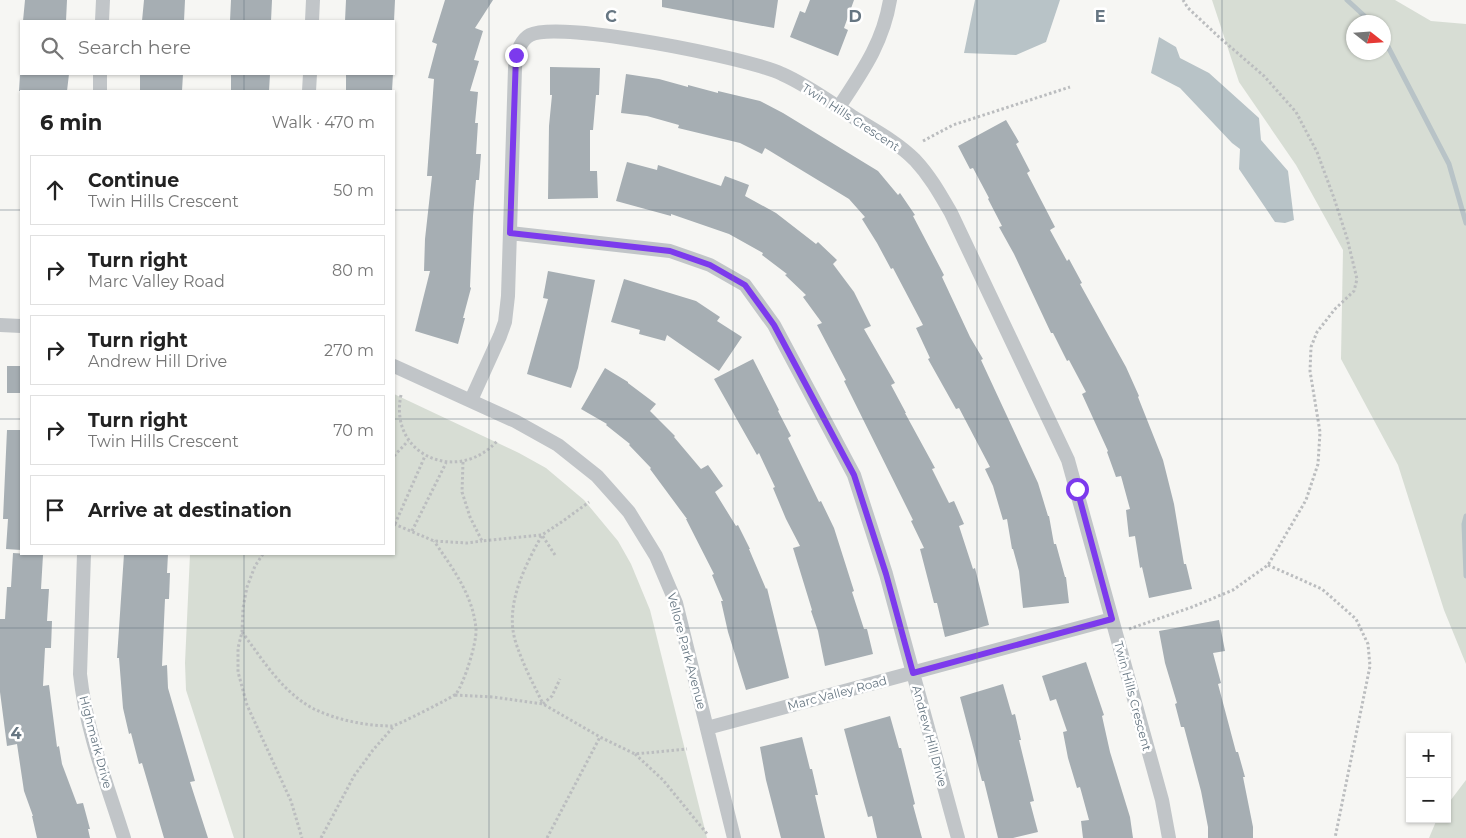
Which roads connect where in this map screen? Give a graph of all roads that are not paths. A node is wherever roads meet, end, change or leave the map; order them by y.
1 (103, 0) edge
2 (313, 0) edge
3 (890, 0) edge
4 (102, 20) edge
5 (312, 20) edge
6 (100, 75) edge
7 (310, 75) edge
8 (100, 90) edge
9 (310, 90) edge
10 (839, 108) junction
11 (510, 233) junction
12 (0, 325) edge
13 (20, 326) edge
14 (395, 366) edge
15 (471, 400) junction
16 (84, 555) edge
17 (1112, 619) junction
18 (913, 673) junction
19 (707, 728) junction
20 (124, 838) edge
21 (734, 838) edge
22 (958, 838) edge
23 (1169, 838) edge

1 - 4 street
2 - 5 street
3 - 10 street
6 - 8 street
7 - 9 street
10 - 11 street, Twin Hills Crescent
10 - 17 street, Twin Hills Crescent
11 - 15 street, Twin Hills Crescent
11 - 18 street, Andrew Hill Drive
12 - 13 street
14 - 15 street, Vellore Park Avenue
15 - 19 street, Vellore Park Avenue
16 - 20 street, Highmark Drive
17 - 18 street, Marc Valley Road
17 - 23 street, Twin Hills Crescent
18 - 19 street, Marc Valley Road
18 - 22 street, Andrew Hill Drive
19 - 21 street, Vellore Park Avenue

